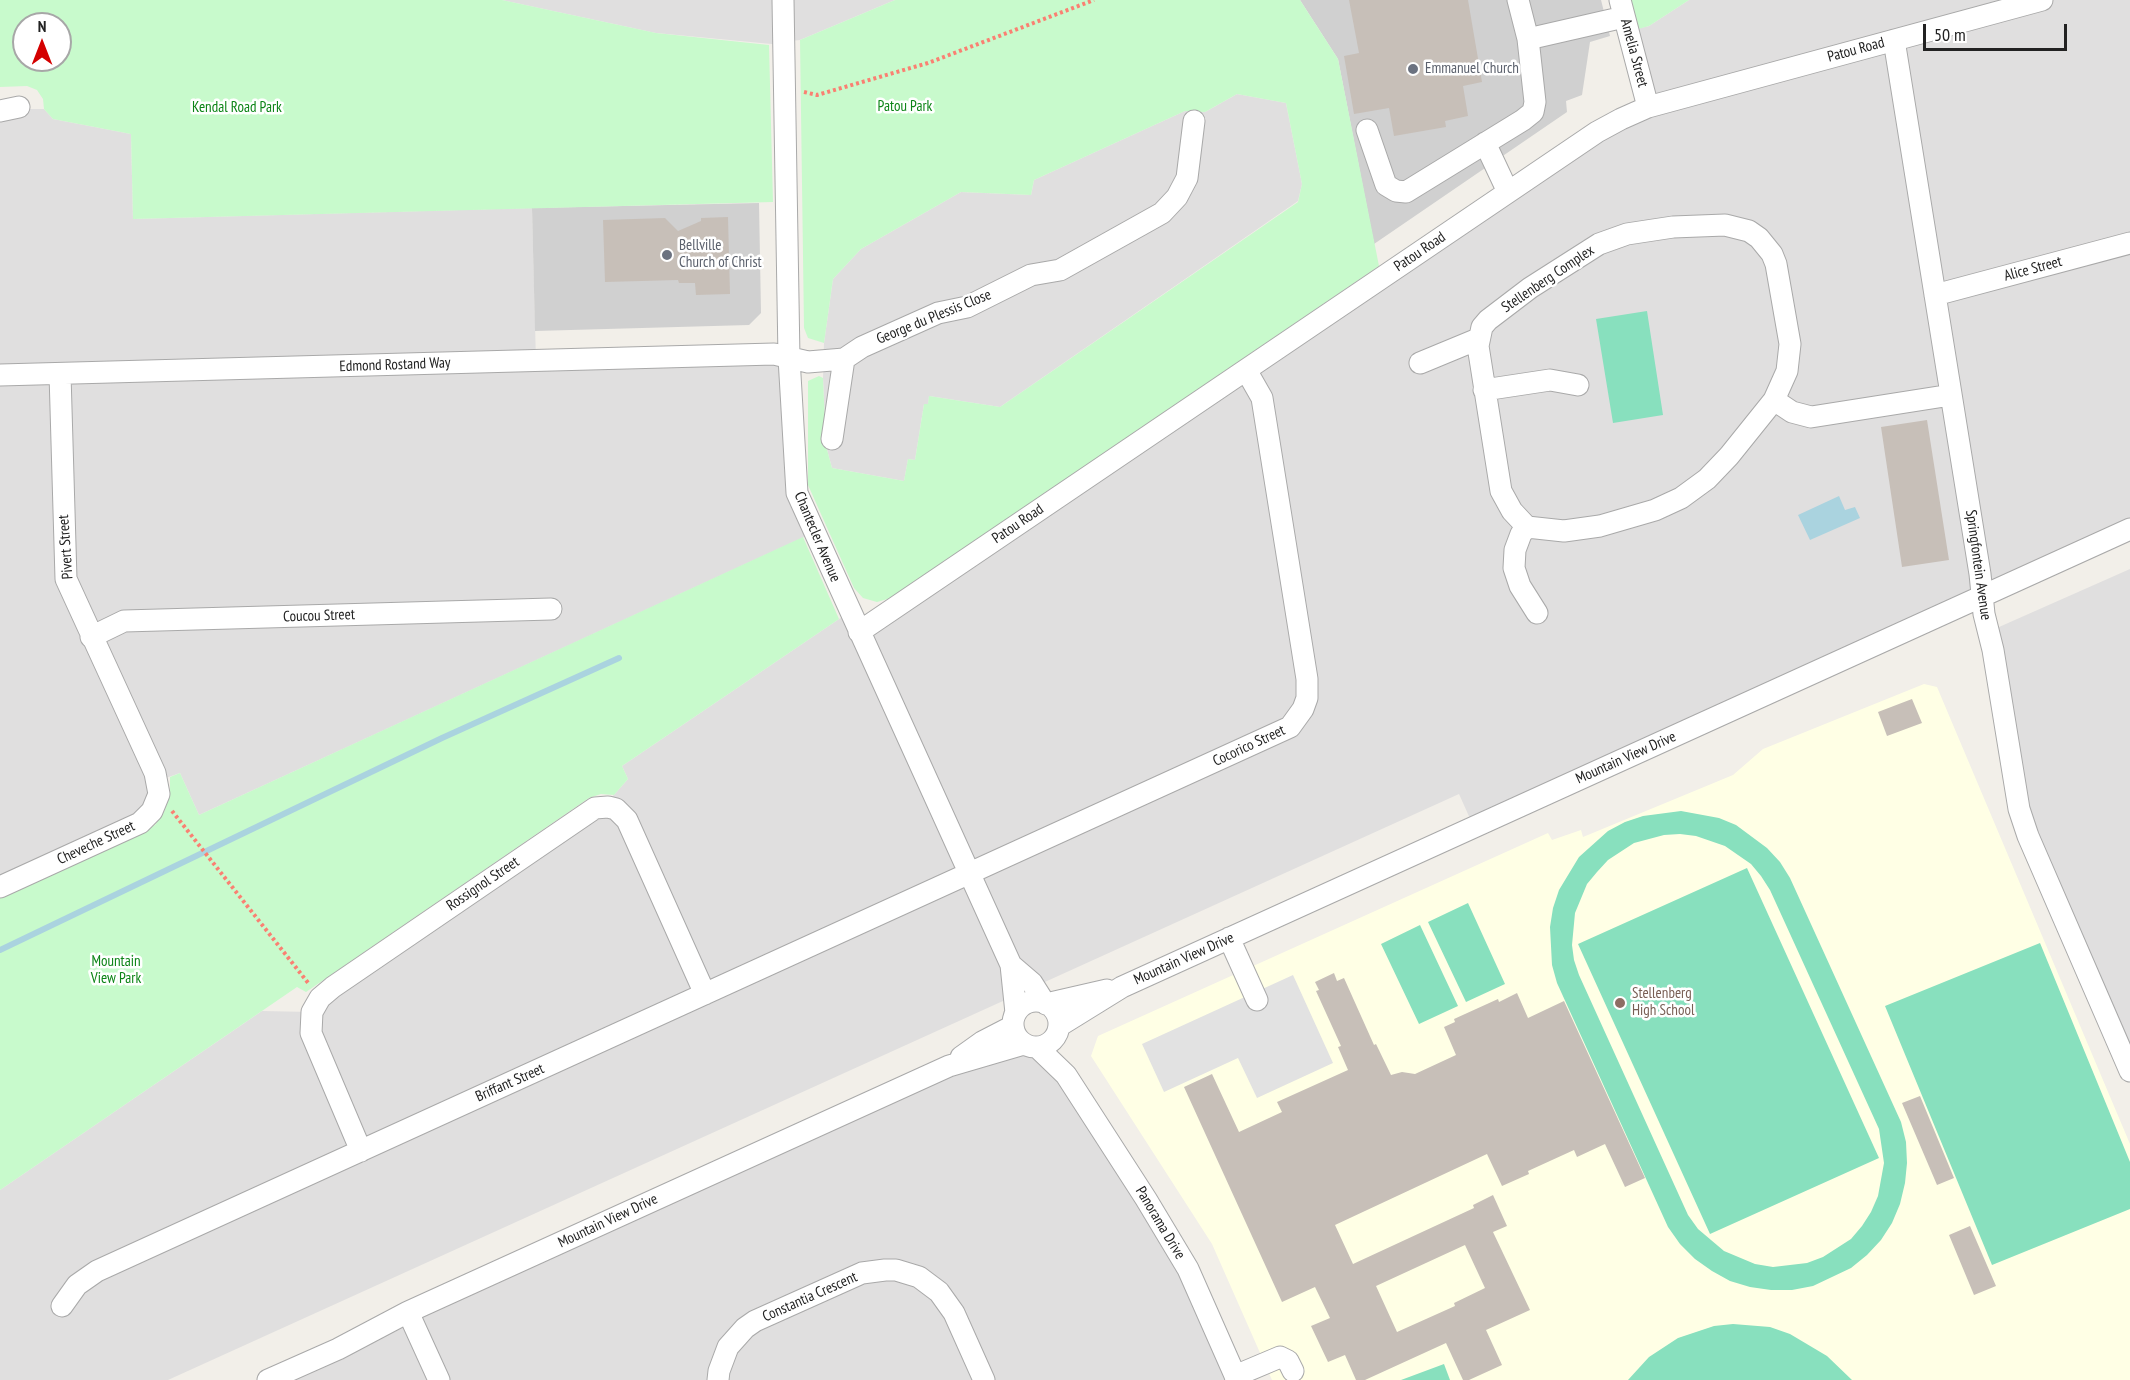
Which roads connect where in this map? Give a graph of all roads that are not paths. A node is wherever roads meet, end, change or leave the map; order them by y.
1 (783, 0) edge
2 (1518, 0) edge
3 (2042, 0) edge
4 (1622, 8) edge
5 (1528, 39) junction
6 (1894, 40) junction
7 (1648, 107) junction
8 (1194, 121) dead end
9 (1367, 130) dead end
10 (1485, 143) junction
11 (1508, 192) junction
12 (2130, 243) edge
13 (1935, 295) junction
14 (1478, 339) junction
15 (789, 358) junction
16 (844, 359) junction
17 (1420, 363) dead end
18 (1246, 370) junction
19 (60, 374) junction
20 (0, 375) edge
21 (1578, 385) dead end
22 (1484, 390) junction
23 (1951, 395) junction
24 (1774, 400) junction
25 (832, 439) dead end
26 (1527, 527) junction
27 (2130, 529) edge
28 (1982, 596) junction
29 (551, 609) dead end
30 (1537, 613) dead end
31 (859, 632) junction
32 (91, 637) junction
33 (159, 794) joint
34 (969, 874) junction
35 (0, 887) edge
36 (1229, 938) junction
37 (1011, 965) junction
38 (1122, 987) junction
39 (705, 994) junction
40 (1257, 1000) dead end
41 (1045, 1003) junction
42 (1059, 1029) junction
43 (1023, 1033) junction
44 (2130, 1071) edge
45 (1066, 1075) junction
46 (361, 1151) junction
47 (62, 1306) dead end
48 (408, 1312) junction
49 (1293, 1371) dead end
50 (1236, 1378) edge
51 (268, 1380) edge
52 (439, 1380) edge
53 (718, 1380) edge
54 (984, 1380) edge

1 - 15 street, Chantecler Avenue
2 - 5 street
3 - 6 street, Patou Road
4 - 5 street
4 - 7 street, Amelia Street
5 - 10 street
6 - 7 street, Patou Road
6 - 13 street, Springfontein Avenue
7 - 11 street, Patou Road
8 - 16 street, George du Plessis Close
9 - 10 street
10 - 11 street
11 - 18 street, Patou Road
12 - 13 street, Alice Street
13 - 23 street, Springfontein Avenue
14 - 17 street
14 - 22 street
14 - 24 street, Stellenberg Complex
15 - 16 street, George du Plessis Close
15 - 19 street, Edmond Rostand Way
15 - 31 street, Chantecler Avenue
16 - 25 street
18 - 31 street, Patou Road
18 - 34 street, Cocorico Street
19 - 20 street, Edmond Rostand Way
19 - 32 street, Pivert Street
21 - 22 street
22 - 26 street
23 - 24 street
23 - 28 street, Springfontein Avenue
24 - 26 street, Stellenberg Complex
26 - 30 street
27 - 28 street, Mountain View Drive
28 - 36 street, Mountain View Drive
28 - 44 street, Springfontein Avenue
29 - 32 street, Coucou Street
31 - 34 street, Chantecler Avenue
32 - 33 street, Pivert Street
33 - 35 street, Cheveche Street
34 - 37 street, Chantecler Avenue
34 - 39 street, Briffant Street
36 - 38 street, Mountain View Drive
36 - 40 street
37 - 41 street, Chantecler Avenue
37 - 43 street, Chantecler Avenue
38 - 41 street, Mountain View Drive
38 - 42 street, Mountain View Drive
39 - 46 street, Briffant Street
39 - 46 street, Rossignol Street
41 - 42 street
41 - 43 street
42 - 43 street
42 - 45 street, Panorama Drive
43 - 45 street, Panorama Drive
43 - 48 street, Mountain View Drive
45 - 50 street, Panorama Drive
46 - 47 street, Briffant Street
48 - 51 street, Mountain View Drive
48 - 52 street
49 - 50 street
53 - 54 street, Constantia Crescent

